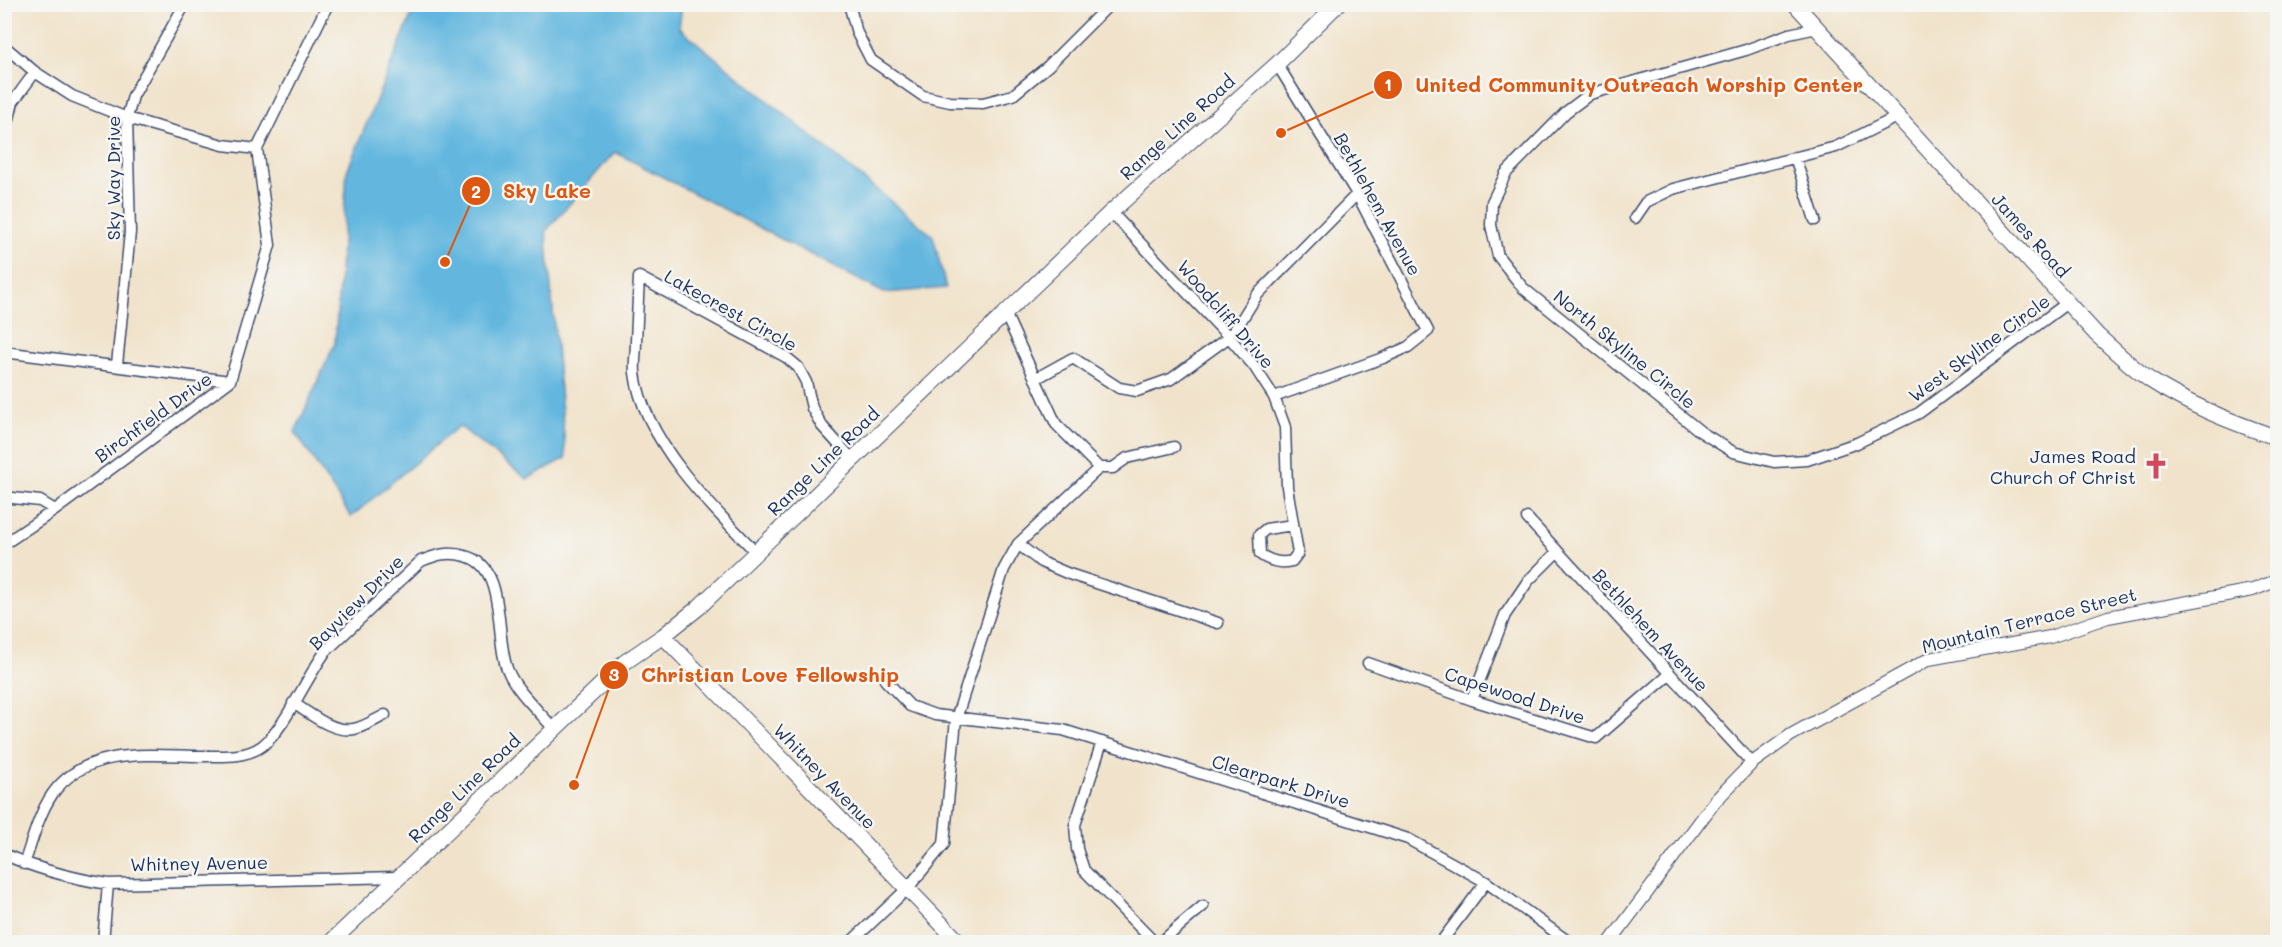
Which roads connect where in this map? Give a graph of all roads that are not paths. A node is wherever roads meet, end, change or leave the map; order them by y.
1 (328, 4) edge
2 (849, 4) edge
3 (1110, 4) edge
4 (1338, 4) edge
5 (1795, 4) edge
6 (179, 6) edge
7 (1816, 28) junction
8 (4, 46) edge
9 (1277, 64) junction
10 (35, 72) junction
11 (1897, 117) junction
12 (127, 118) junction
13 (4, 139) edge
14 (257, 149) junction
15 (1795, 157) junction
16 (1357, 194) junction
17 (1111, 212) junction
18 (1635, 218) dead end
19 (1815, 220) dead end
20 (2067, 303) junction
21 (1005, 313) junction
22 (1229, 337) junction
23 (4, 352) edge
24 (117, 365) junction
25 (1035, 379) junction
26 (230, 381) junction
27 (1274, 397) junction
28 (2277, 438) edge
29 (1174, 447) dead end
30 (853, 459) junction
31 (1774, 462) joint
32 (1099, 468) junction
33 (4, 496) edge
34 (55, 510) junction
35 (1527, 518) dead end
36 (1293, 525) dead end
37 (4, 544) edge
38 (1018, 544) junction
39 (756, 552) junction
40 (1557, 552) junction
41 (2277, 580) edge
42 (1218, 623) dead end
43 (663, 636) junction
44 (1368, 663) dead end
45 (1669, 675) junction
46 (885, 680) dead end
47 (1472, 700) junction
48 (293, 702) junction
49 (385, 715) dead end
50 (956, 719) junction
51 (554, 729) junction
52 (1102, 742) junction
53 (1752, 763) junction
54 (4, 854) edge
55 (24, 864) junction
56 (398, 878) junction
57 (1486, 882) junction
58 (108, 884) junction
59 (907, 889) junction
60 (1203, 906) dead end
61 (103, 942) edge
62 (331, 942) edge
63 (851, 942) edge
64 (959, 942) edge
65 (1154, 942) edge
66 (1161, 942) edge
67 (1441, 942) edge
68 (1569, 942) edge
69 (1610, 942) edge

1 - 14 street
2 - 3 street
4 - 9 main road, Range Line Road
5 - 7 main road, James Road
6 - 12 street, Sky Way Drive
7 - 11 main road, James Road
7 - 31 street, North Skyline Circle
8 - 10 street
9 - 16 street, Bethlehem Avenue
9 - 17 main road, Range Line Road
10 - 12 street
10 - 13 street
11 - 15 street
11 - 20 main road, James Road
12 - 14 street
12 - 24 street, Sky Way Drive
14 - 26 street, Birchfield Drive
15 - 18 street
15 - 19 street
16 - 22 street
16 - 27 street, Bethlehem Avenue
17 - 21 main road, Range Line Road
17 - 22 street, Woodcliff Drive
20 - 28 main road, James Road
20 - 31 street, West Skyline Circle
21 - 25 street
21 - 30 main road, Range Line Road
22 - 25 street
22 - 27 street, Woodcliff Drive
23 - 24 street
24 - 26 street
25 - 32 street
26 - 34 street, Birchfield Drive
27 - 36 street, Woodcliff Drive
29 - 32 street
30 - 39 main road, Range Line Road
30 - 39 street, Lakecrest Circle
32 - 38 street
33 - 34 street
34 - 37 street, Birchfield Drive
35 - 40 street, Bethlehem Avenue
38 - 42 street
38 - 50 street
39 - 43 main road, Range Line Road
40 - 45 street, Bethlehem Avenue
40 - 47 street
41 - 53 street, Mountain Terrace Street
43 - 51 main road, Range Line Road
43 - 59 main road, Whitney Avenue
44 - 47 street, Capewood Drive
45 - 47 street, Capewood Drive
45 - 53 street, Bethlehem Avenue
46 - 50 street, Clearpark Drive
48 - 49 street
48 - 51 street, Bayview Drive
48 - 55 street, Bayview Drive
50 - 52 street, Clearpark Drive
50 - 59 street
51 - 56 main road, Range Line Road
52 - 57 street, Clearpark Drive
52 - 65 street
53 - 69 street, Mountain Terrace Street
54 - 55 street, Whitney Avenue
55 - 58 street, Whitney Avenue
56 - 58 street, Whitney Avenue
56 - 62 main road, Range Line Road
57 - 67 street
57 - 68 street, Clearpark Drive
58 - 61 street
59 - 63 street
59 - 64 main road, Whitney Avenue
60 - 66 street

